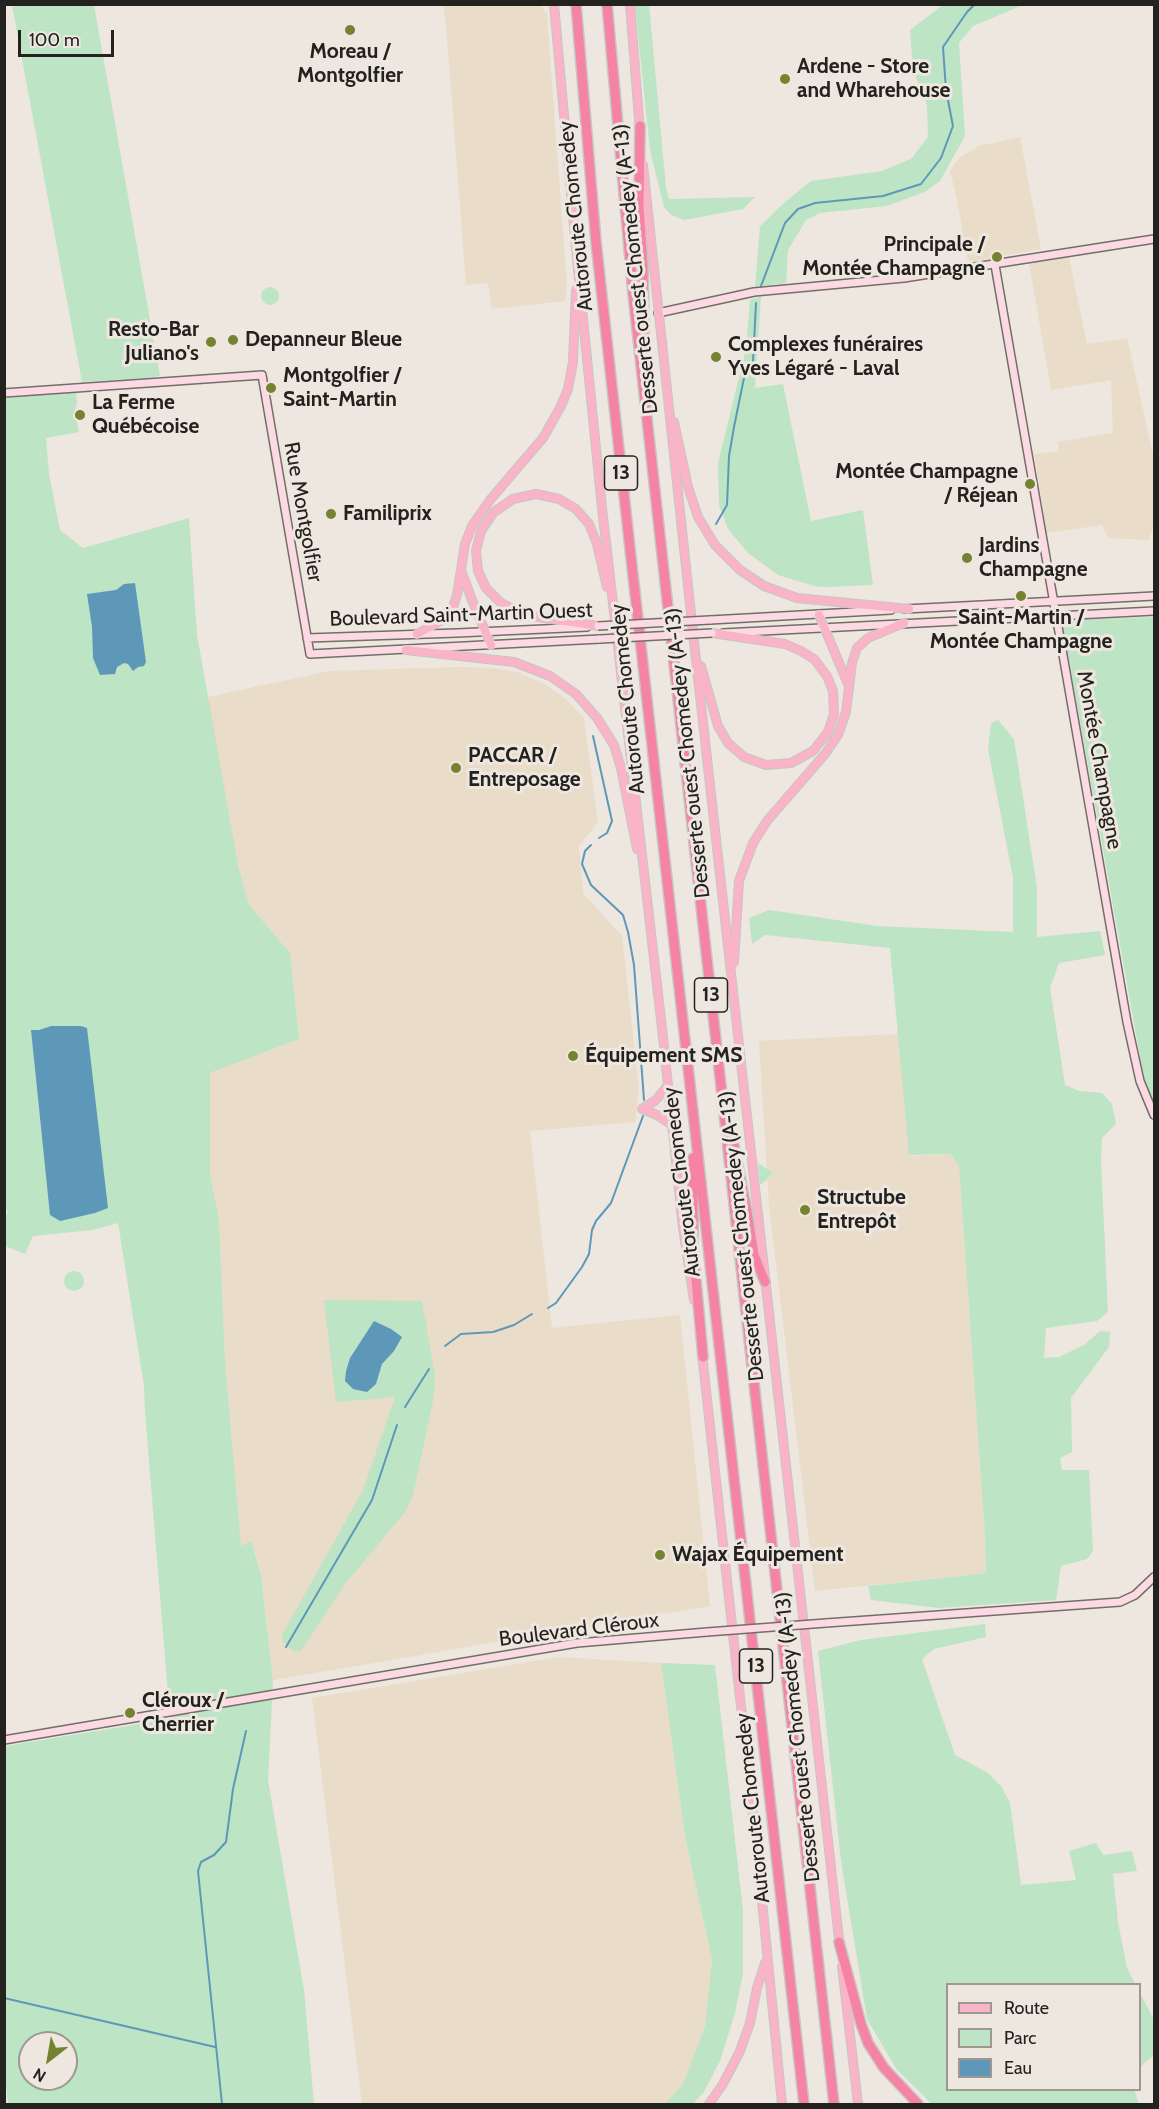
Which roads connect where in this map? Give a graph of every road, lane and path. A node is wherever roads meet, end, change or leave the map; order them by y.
1 (554, 4) edge
2 (576, 4) edge
3 (607, 4) edge
4 (630, 4) edge
5 (640, 126) junction
6 (1155, 239) edge
7 (577, 259) junction
8 (995, 265) junction
9 (658, 313) junction
10 (666, 388) junction
11 (644, 391) junction
12 (4, 393) edge
13 (461, 569) junction
14 (1155, 596) edge
15 (1055, 601) junction
16 (909, 609) junction
17 (1155, 611) edge
18 (819, 615) junction
19 (1057, 616) junction
20 (615, 617) junction
21 (903, 623) junction
22 (598, 626) junction
23 (824, 627) junction
24 (486, 632) junction
25 (712, 633) junction
26 (417, 634) junction
27 (307, 638) junction
28 (694, 642) junction
29 (491, 645) junction
30 (406, 650) junction
31 (310, 654) joint
32 (848, 684) junction
33 (648, 906) junction
34 (733, 988) junction
35 (720, 1079) junction
36 (668, 1085) junction
37 (1155, 1115) edge
38 (672, 1125) junction
39 (693, 1126) junction
40 (765, 1282) junction
41 (703, 1357) junction
42 (1155, 1576) edge
43 (4, 1740) edge
44 (839, 1942) junction
45 (767, 1958) junction
46 (709, 2104) edge
47 (782, 2104) edge
48 (804, 2104) edge
49 (834, 2104) edge
50 (858, 2104) edge
51 (918, 2104) edge

1 - 7 main road
2 - 39 highway, Autoroute Chomedey / 13
3 - 11 highway, 13
4 - 5 main road, Desserte ouest Chomedey (A-13)
5 - 9 main road, Desserte ouest Chomedey (A-13)
5 - 11 highway
6 - 8 street
7 - 13 main road
7 - 20 main road
8 - 9 street
8 - 15 street, Montée Champagne
9 - 10 main road, Desserte ouest Chomedey (A-13)
10 - 16 main road
10 - 28 main road, Desserte ouest Chomedey (A-13)
11 - 35 highway, 13
12 - 27 street, Rue Montgolfier
13 - 24 main road
13 - 26 main road
14 - 15 street, Boulevard Saint-Martin Ouest
15 - 16 street, Boulevard Saint-Martin Ouest
15 - 19 street, Montée Champagne
16 - 18 street, Boulevard Saint-Martin Ouest
17 - 19 street, Boulevard Saint-Martin Ouest
18 - 22 street, Boulevard Saint-Martin Ouest, bridge
18 - 23 main road
19 - 21 street, Boulevard Saint-Martin Ouest
19 - 37 street, Montée Champagne
20 - 22 main road
20 - 33 main road
21 - 23 street, Boulevard Saint-Martin Ouest
21 - 32 main road
22 - 24 street, Boulevard Saint-Martin Ouest
23 - 25 street, Boulevard Saint-Martin Ouest
23 - 32 main road
24 - 26 street, Boulevard Saint-Martin Ouest
24 - 29 main road
25 - 28 main road
25 - 29 street, Boulevard Saint-Martin Ouest, bridge
26 - 27 street, Boulevard Saint-Martin Ouest
27 - 31 street, Rue Montgolfier
28 - 34 main road, Desserte ouest Chomedey (A-13)
29 - 30 street, Boulevard Saint-Martin Ouest
30 - 31 street, Boulevard Saint-Martin Ouest
30 - 33 main road
32 - 34 main road
33 - 36 main road
34 - 40 main road, Desserte ouest Chomedey (A-13)
35 - 40 highway
35 - 49 highway, 13
36 - 38 main road
36 - 38 main road
38 - 41 main road
39 - 41 highway
39 - 48 highway, Autoroute Chomedey / 13
40 - 44 main road, Desserte ouest Chomedey (A-13)
41 - 45 main road
42 - 43 street, Boulevard Cléroux, bridge
44 - 50 main road, Desserte ouest Chomedey (A-13)
44 - 51 highway
45 - 46 main road
45 - 47 main road

